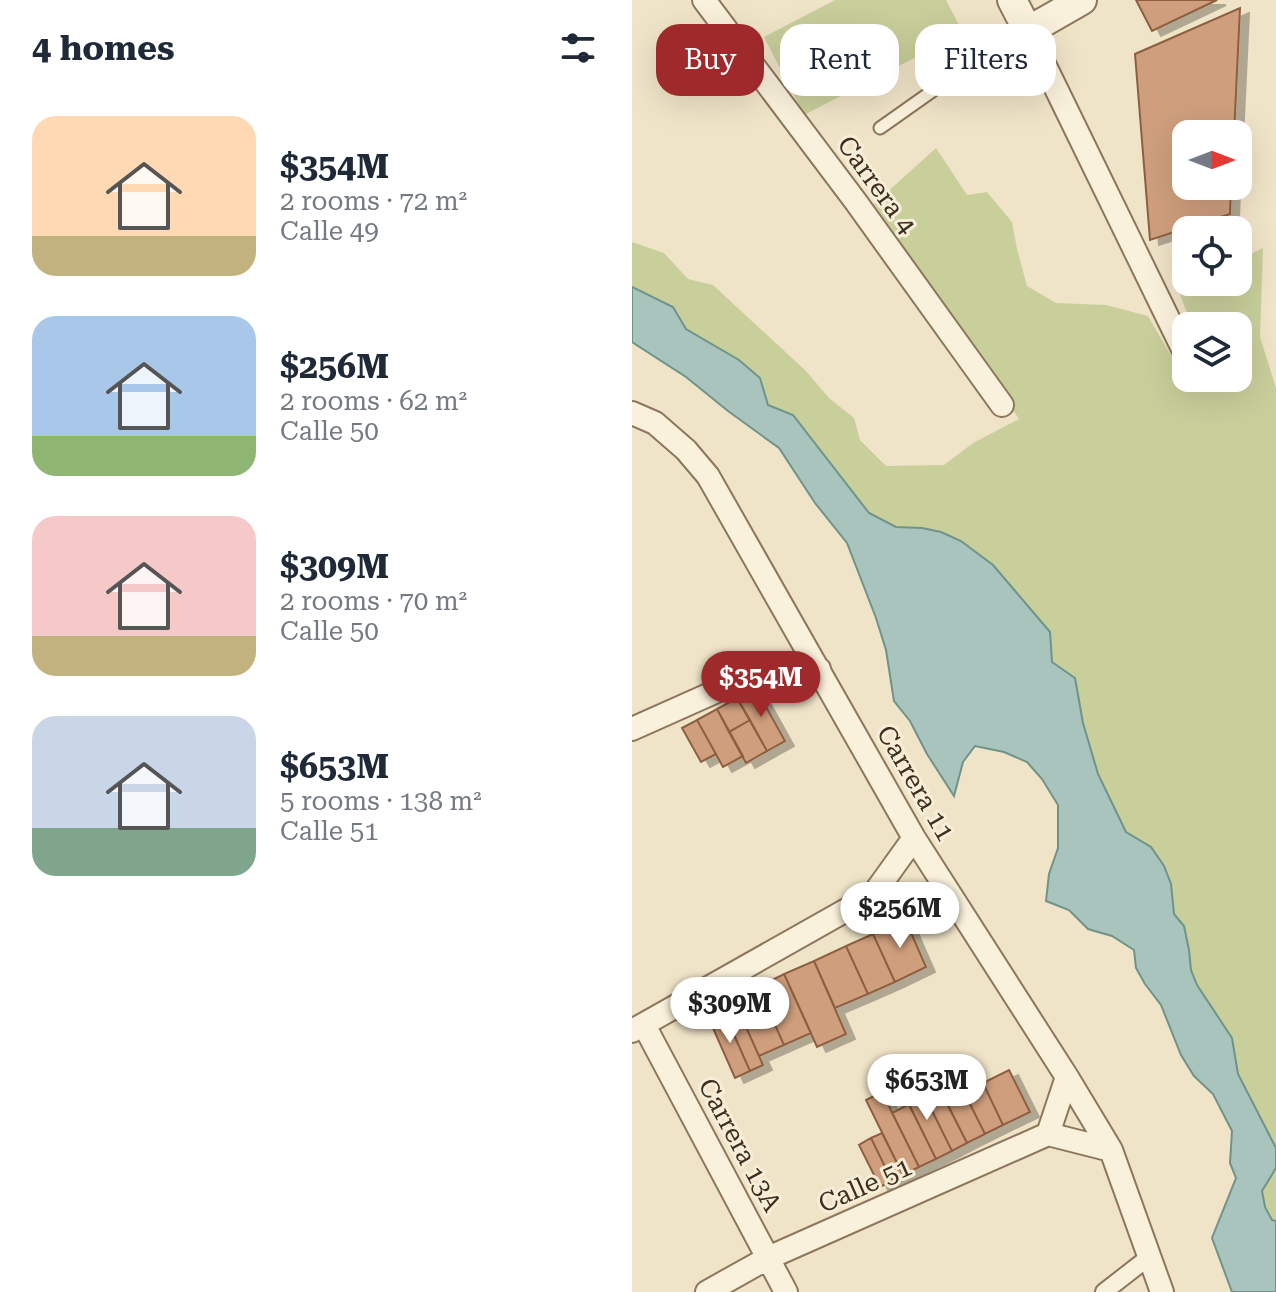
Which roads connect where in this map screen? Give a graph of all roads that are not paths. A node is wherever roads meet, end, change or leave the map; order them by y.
1 (704, 0) edge
2 (1012, 0) edge
3 (1082, 0) edge
4 (1024, 24) edge
5 (1040, 24) edge
6 (1056, 88) edge
7 (925, 96) edge
8 (880, 128) dead end
9 (1172, 326) edge
10 (1002, 405) dead end
11 (632, 413) edge
12 (819, 669) junction
13 (632, 729) edge
14 (914, 838) junction
15 (638, 1028) edge
16 (1067, 1077) junction
17 (1048, 1134) junction
18 (1111, 1150) junction
19 (1149, 1257) junction
20 (768, 1258) junction
21 (707, 1292) edge
22 (786, 1292) edge
23 (1104, 1292) edge
24 (1162, 1292) edge

1 - 10 street, Carrera 4
2 - 4 street
3 - 5 street
6 - 9 street
7 - 8 lane
11 - 12 street, Carrera 11
12 - 13 street
12 - 14 street, Carrera 11
14 - 15 street
14 - 16 street, Carrera 11
15 - 20 street, Carrera 13A
16 - 17 street
16 - 18 street, Carrera 11
17 - 18 street
17 - 20 street, Calle 51
18 - 19 street, Carrera 11
19 - 23 street
19 - 24 street, Carrera 11
20 - 21 street, Calle 51
20 - 22 street, Carrera 13A

